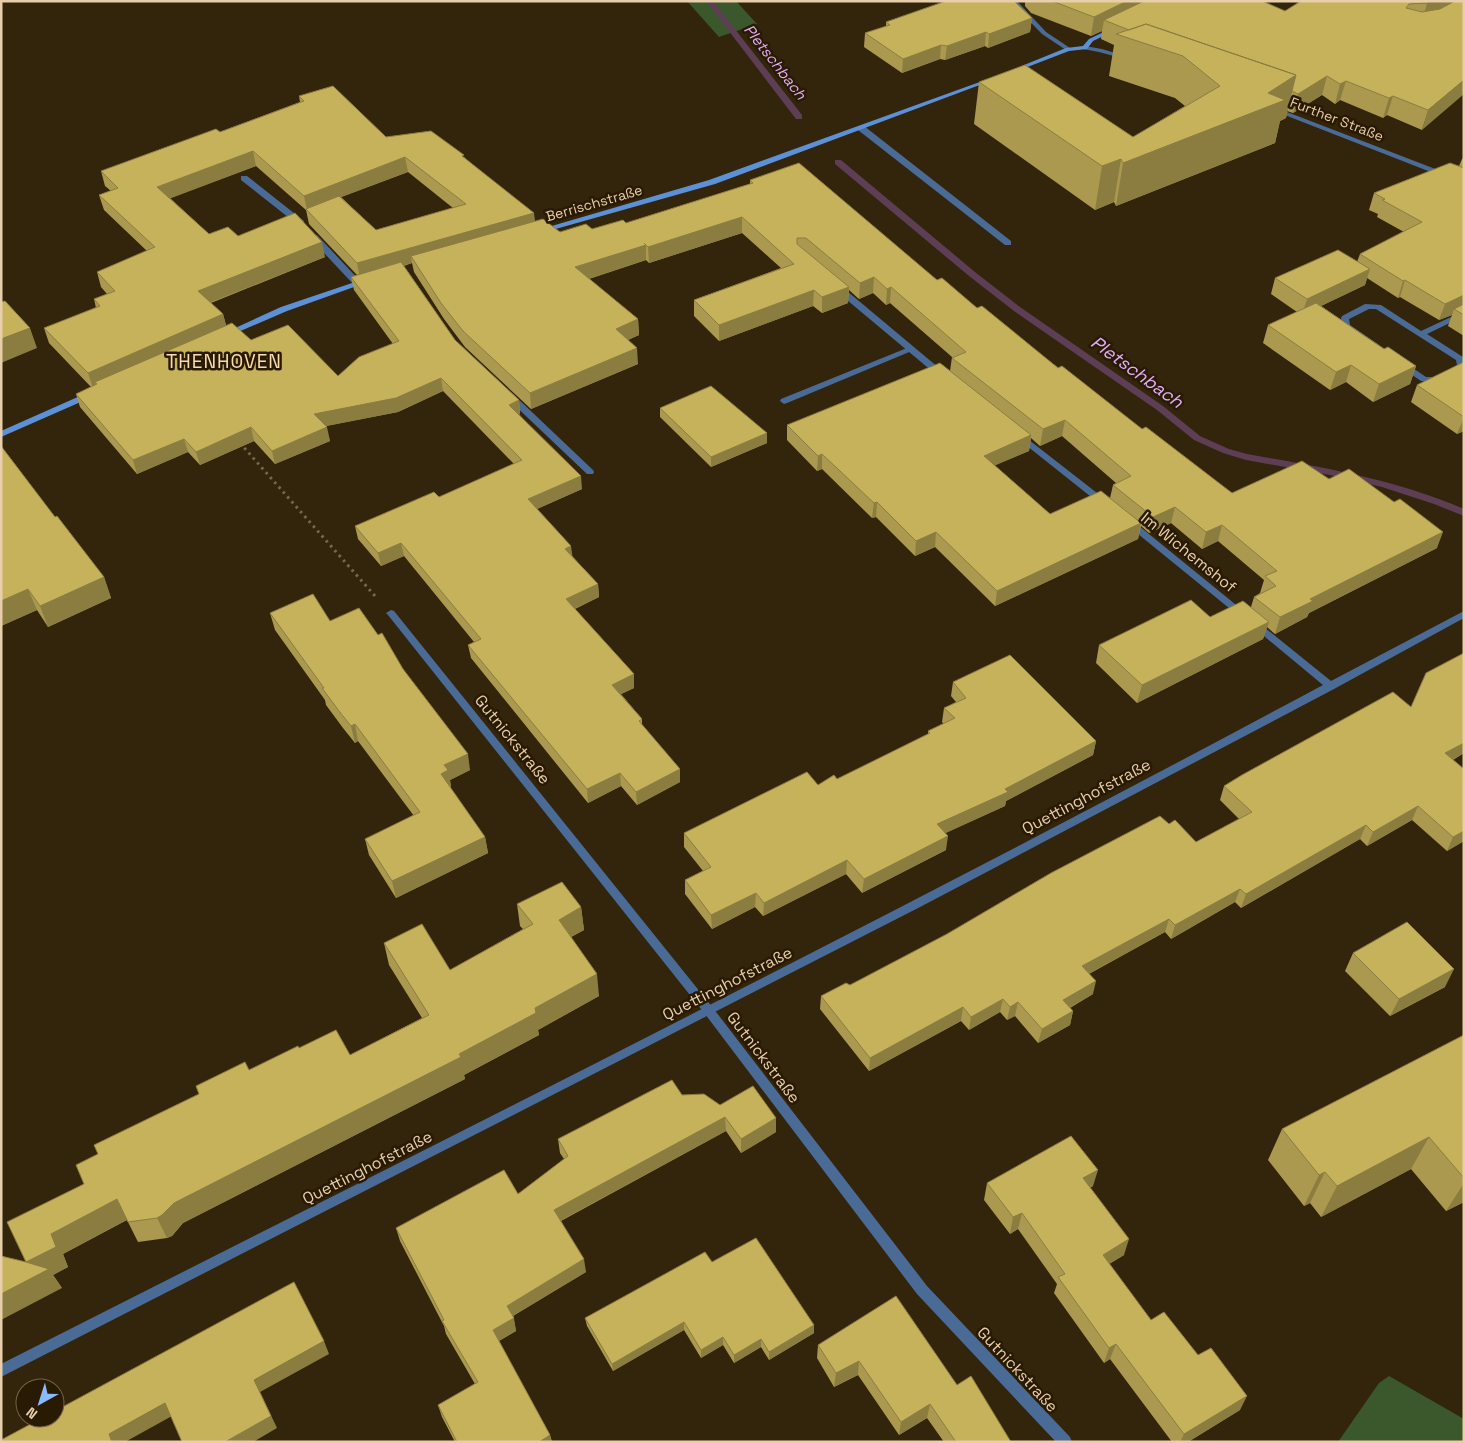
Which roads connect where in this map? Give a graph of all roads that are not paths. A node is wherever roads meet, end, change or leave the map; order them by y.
1 (1013, 1) edge
2 (1116, 28) edge
3 (1085, 48) junction
4 (1068, 49) junction
5 (1129, 58) edge
6 (1007, 73) edge
7 (999, 76) edge
8 (1270, 108) edge
9 (861, 128) junction
10 (244, 178) dead end
11 (1464, 183) edge
12 (534, 233) edge
13 (1008, 242) dead end
14 (377, 278) edge
15 (830, 282) edge
16 (358, 284) junction
17 (1464, 313) edge
18 (1420, 334) junction
19 (222, 336) edge
20 (910, 350) junction
21 (948, 379) edge
22 (99, 390) edge
23 (504, 391) edge
24 (784, 400) dead end
25 (1015, 432) edge
26 (1, 434) edge
27 (590, 472) dead end
28 (391, 613) road end
29 (1464, 614) edge
30 (1331, 686) junction
31 (709, 1011) junction
32 (1, 1371) edge
33 (1065, 1442) edge

1 - 4 street
2 - 3 street
3 - 4 street
3 - 5 street
4 - 6 street
7 - 9 street, Berrischstraße
8 - 11 street, Further Straße
9 - 12 street, Berrischstraße
9 - 13 street
10 - 16 street
14 - 16 street
15 - 20 street
16 - 19 street
17 - 18 street
18 - 18 street
20 - 21 street
20 - 24 street
22 - 26 street
23 - 27 street
25 - 30 street, Im Wichemshof
28 - 31 street, Gutnickstraße
29 - 30 street, Quettinghofstraße
30 - 31 street, Quettinghofstraße
31 - 32 street, Quettinghofstraße
31 - 33 street, Gutnickstraße

